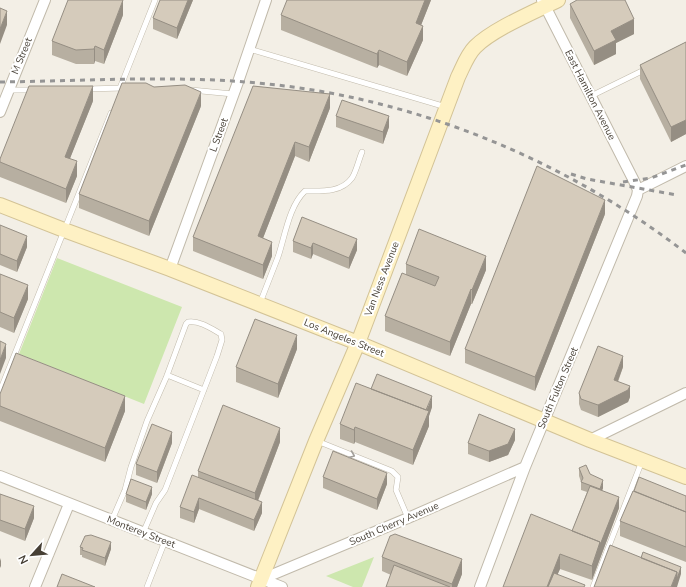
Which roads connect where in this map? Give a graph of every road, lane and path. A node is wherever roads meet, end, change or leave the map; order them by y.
1 (45, 0) edge
2 (155, 0) edge
3 (266, 0) edge
4 (548, 2) edge
5 (249, 49) junction
6 (653, 65) edge
7 (120, 88) junction
8 (127, 88) edge
9 (80, 89) edge
10 (184, 89) edge
11 (8, 90) junction
12 (40, 90) edge
13 (233, 94) junction
14 (117, 96) edge
15 (591, 96) junction
16 (447, 107) junction
17 (112, 110) edge
18 (0, 112) edge
19 (362, 152) dead end
20 (686, 166) edge
21 (638, 190) junction
22 (0, 205) edge
23 (64, 230) junction
24 (170, 269) junction
25 (259, 304) junction
26 (358, 343) junction
27 (167, 375) junction
28 (204, 390) junction
29 (0, 391) edge
30 (686, 393) edge
31 (545, 421) junction
32 (590, 440) junction
33 (316, 441) junction
34 (642, 460) junction
35 (525, 468) junction
36 (0, 476) edge
37 (686, 477) edge
38 (69, 504) junction
39 (408, 518) junction
40 (112, 520) junction
41 (143, 533) junction
42 (165, 541) junction
43 (260, 583) edge
44 (35, 587) edge
45 (147, 587) edge
46 (282, 587) edge
47 (480, 587) edge
48 (593, 587) edge

1 - 11 street, M Street
2 - 7 lane
3 - 5 street, L Street
4 - 15 street, East Hamilton Avenue
4 - 16 street, Van Ness Avenue
5 - 13 street, L Street
5 - 16 lane
6 - 15 lane
7 - 8 lane
7 - 9 lane
7 - 14 lane
10 - 13 lane
11 - 12 lane
11 - 18 street, M Street
13 - 24 street, L Street
15 - 21 street, East Hamilton Avenue
16 - 26 street, Van Ness Avenue
17 - 23 lane
19 - 25 lane
20 - 21 street
21 - 31 street, South Fulton Street
22 - 23 street, Los Angeles Street
23 - 24 street, Los Angeles Street
23 - 29 lane
24 - 25 street, Los Angeles Street
25 - 26 street, Los Angeles Street
26 - 31 street, Los Angeles Street
26 - 33 street, Van Ness Avenue
27 - 28 lane
27 - 28 lane
27 - 40 lane
28 - 41 lane
30 - 32 street
31 - 32 street, Los Angeles Street
31 - 35 street, South Fulton Street
32 - 34 street, Los Angeles Street
33 -> 39 lane
33 - 43 street, Van Ness Avenue
34 - 37 street, Los Angeles Street
34 - 48 lane
35 - 39 street, South Cherry Avenue
35 - 47 street, South Fulton Street
36 - 38 street, Monterey Street
38 - 40 street, Monterey Street
38 - 44 street
39 - 43 street, South Cherry Avenue
40 - 41 street, Monterey Street
41 - 42 street, Monterey Street
42 - 43 street, Monterey Street
42 - 45 lane
43 - 46 street, Monterey Street

